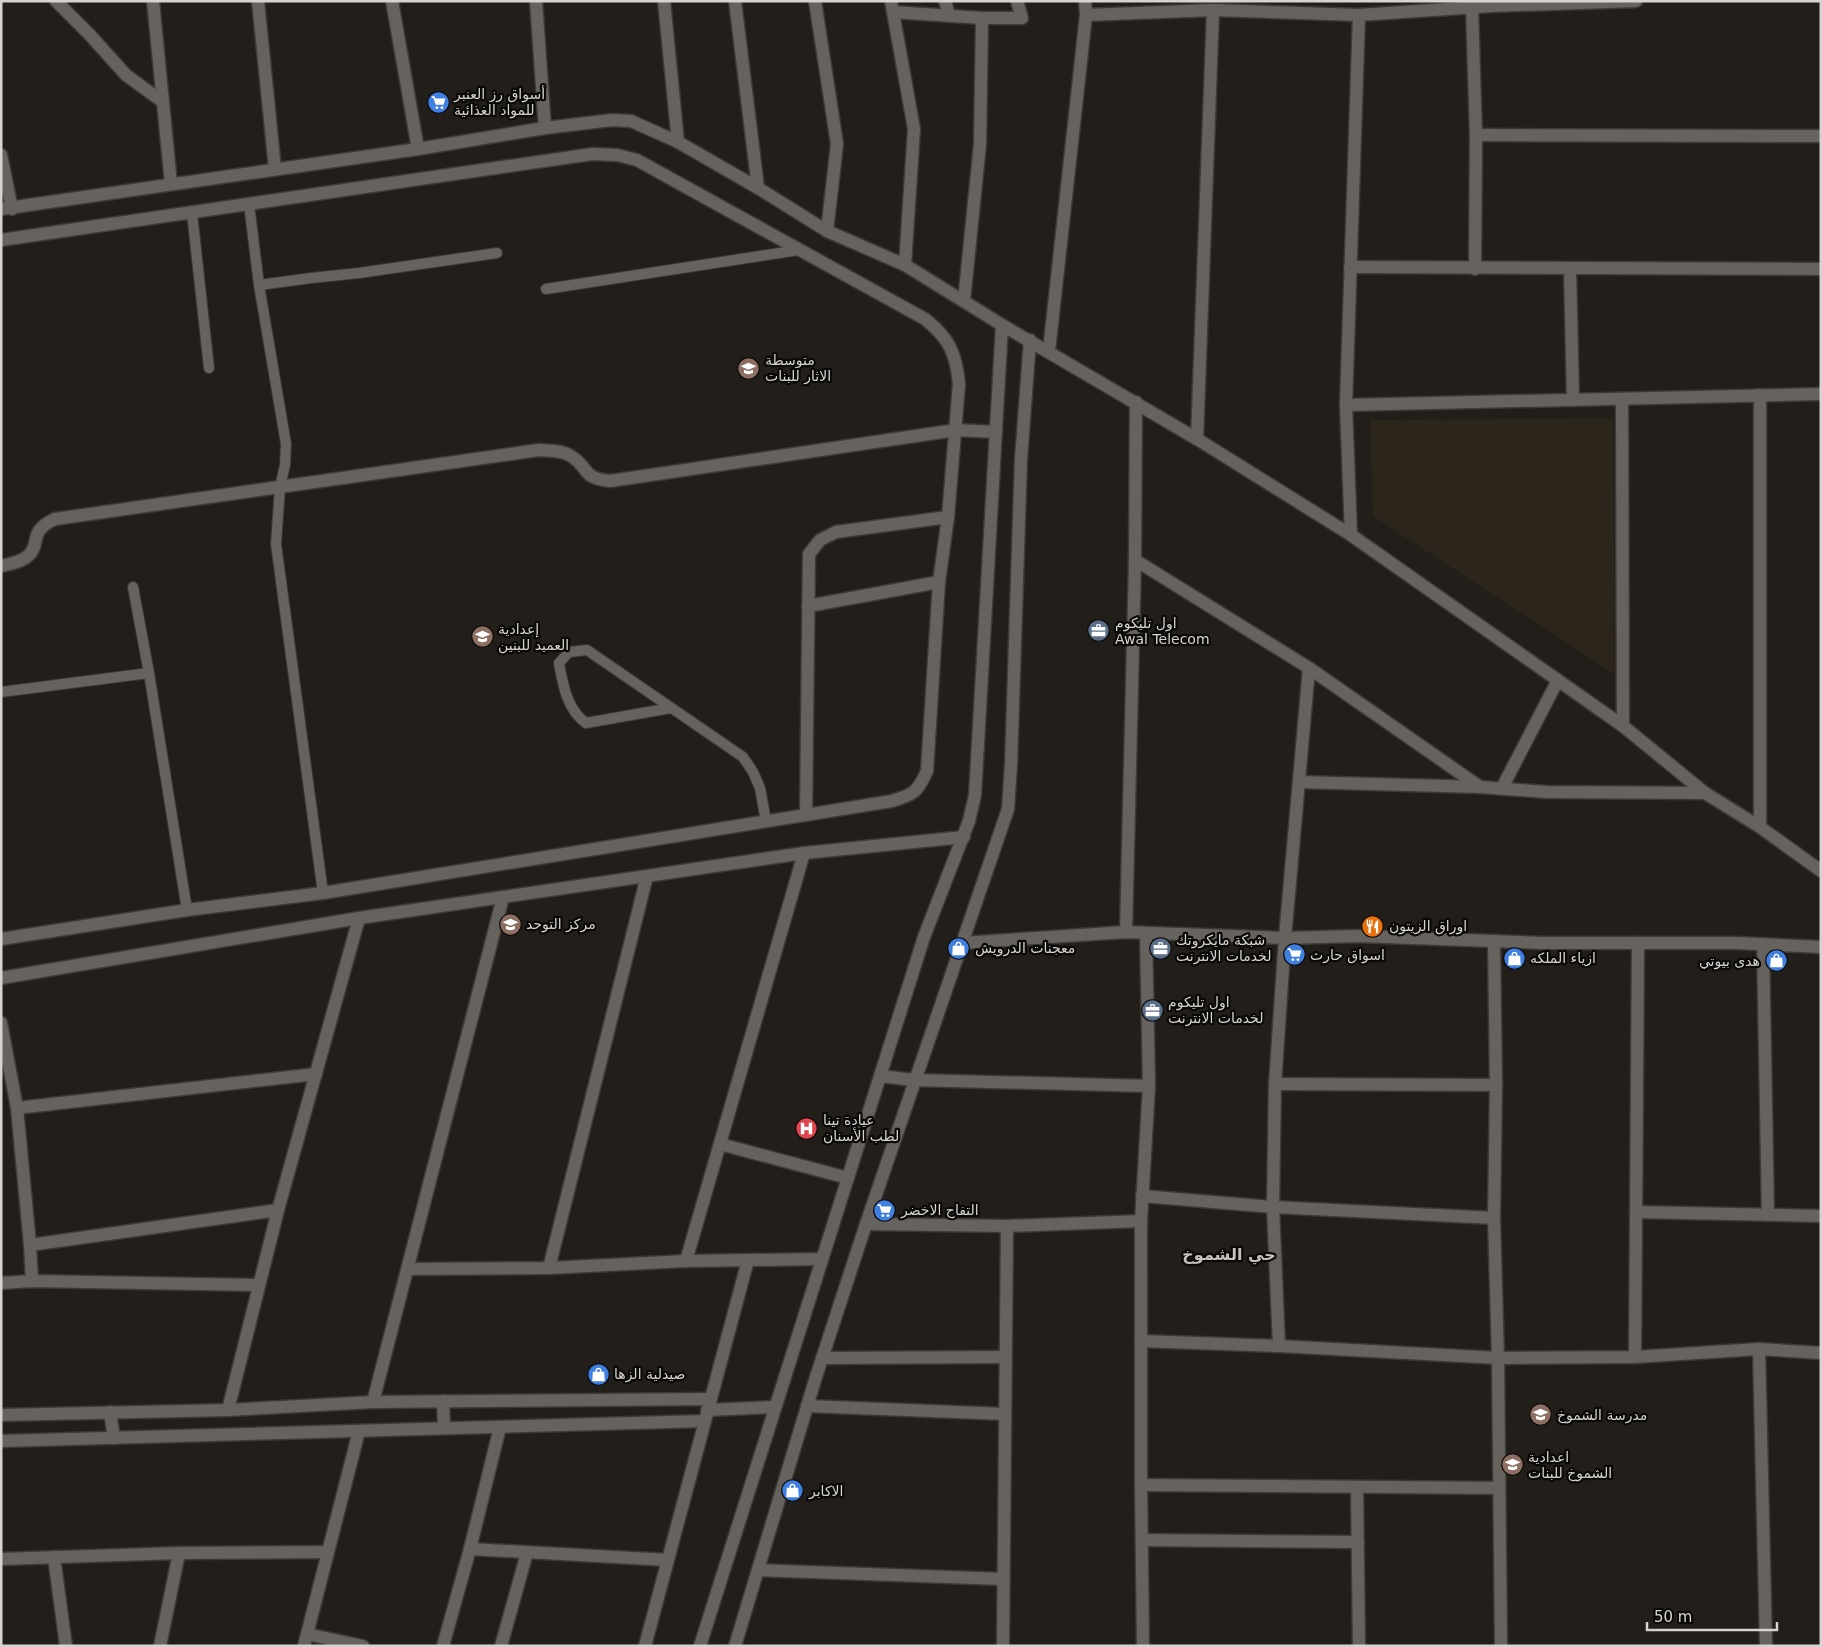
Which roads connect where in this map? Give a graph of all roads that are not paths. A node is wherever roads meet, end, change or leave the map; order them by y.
1 (56, 1) edge
2 (153, 1) edge
3 (258, 1) edge
4 (392, 1) edge
5 (536, 1) edge
6 (664, 1) edge
7 (735, 1) edge
8 (815, 1) edge
9 (946, 1) edge
10 (1017, 1) edge
11 (1085, 1) edge
12 (1632, 1) edge
13 (1636, 1) edge
14 (1491, 4) edge
15 (892, 7) edge
16 (1472, 8) junction
17 (1213, 10) junction
18 (948, 15) junction
19 (1086, 15) junction
20 (1359, 15) junction
21 (982, 18) junction
22 (163, 102) junction
23 (545, 128) junction
24 (1476, 135) junction
25 (1821, 136) edge
26 (678, 142) junction
27 (418, 149) junction
28 (1, 155) edge
29 (275, 169) junction
30 (171, 184) junction
31 (758, 188) junction
32 (249, 204) junction
33 (7, 209) edge
34 (192, 213) junction
35 (828, 231) junction
36 (1, 240) edge
37 (799, 250) junction
38 (497, 252) dead end
39 (905, 265) junction
40 (1350, 267) junction
41 (1475, 269) junction
42 (1570, 269) junction
43 (1821, 269) edge
44 (259, 286) junction
45 (546, 289) dead end
46 (964, 301) junction
47 (1002, 325) junction
48 (1030, 340) junction
49 (1049, 351) junction
50 (209, 368) dead end
51 (1821, 394) edge
52 (1760, 395) junction
53 (1622, 399) junction
54 (1573, 400) junction
55 (1136, 402) junction
56 (1346, 405) junction
57 (956, 430) junction
58 (996, 432) junction
59 (1197, 439) junction
60 (280, 487) junction
61 (948, 517) junction
62 (1351, 535) junction
63 (1135, 560) junction
64 (1, 566) edge
65 (939, 582) junction
66 (133, 586) dead end
67 (808, 606) junction
68 (1309, 668) junction
69 (149, 673) junction
70 (1558, 680) junction
71 (1, 692) edge
72 (671, 708) junction
73 (1623, 726) junction
74 (1299, 782) junction
75 (1480, 787) junction
76 (1502, 788) junction
77 (1705, 793) junction
78 (806, 815) junction
79 (766, 821) junction
80 (1760, 827) junction
81 (964, 837) junction
82 (804, 853) junction
83 (1821, 871) edge
84 (647, 876) junction
85 (323, 893) junction
86 (503, 897) junction
87 (187, 910) junction
88 (359, 918) junction
89 (1126, 932) junction
90 (1146, 934) junction
91 (1285, 938) junction
92 (1, 939) edge
93 (1494, 941) junction
94 (961, 943) junction
95 (1638, 943) junction
96 (1764, 946) junction
97 (1821, 946) edge
98 (1, 978) edge
99 (1, 1023) edge
100 (316, 1074) junction
101 (880, 1076) junction
102 (914, 1080) junction
103 (1274, 1084) junction
104 (1496, 1085) junction
105 (1149, 1086) junction
106 (17, 1108) junction
107 (720, 1144) junction
108 (848, 1178) junction
109 (1142, 1196) junction
110 (1273, 1207) junction
111 (278, 1210) junction
112 (1636, 1212) junction
113 (1768, 1215) junction
114 (1821, 1216) edge
115 (1494, 1218) junction
116 (1142, 1221) junction
117 (866, 1224) junction
118 (1006, 1226) junction
119 (30, 1245) junction
120 (822, 1259) junction
121 (748, 1260) junction
122 (686, 1261) junction
123 (548, 1268) junction
124 (408, 1269) junction
125 (32, 1281) junction
126 (1, 1283) edge
127 (259, 1285) junction
128 (1141, 1341) junction
129 (1279, 1346) junction
130 (1759, 1350) junction
131 (1821, 1353) edge
132 (1006, 1357) junction
133 (1635, 1357) junction
134 (822, 1358) junction
135 (1498, 1358) junction
136 (443, 1401) junction
137 (373, 1402) junction
138 (807, 1406) junction
139 (775, 1407) junction
140 (228, 1410) junction
141 (707, 1410) junction
142 (110, 1412) junction
143 (1005, 1414) junction
144 (1, 1415) edge
145 (500, 1427) junction
146 (444, 1428) junction
147 (359, 1430) junction
148 (114, 1438) junction
149 (1, 1441) edge
150 (1141, 1485) junction
151 (1357, 1487) junction
152 (1499, 1488) junction
153 (1142, 1540) junction
154 (1358, 1542) junction
155 (470, 1549) junction
156 (327, 1552) junction
157 (180, 1553) junction
158 (527, 1553) junction
159 (54, 1557) junction
160 (1, 1559) edge
161 (668, 1560) junction
162 (758, 1570) junction
163 (1003, 1578) junction
164 (306, 1640) edge
165 (66, 1646) edge
166 (160, 1646) edge
167 (363, 1646) edge
168 (443, 1646) edge
169 (501, 1646) edge
170 (645, 1646) edge
171 (700, 1646) edge
172 (735, 1646) edge
173 (1003, 1646) edge
174 (1143, 1646) edge
175 (1359, 1646) edge
176 (1501, 1646) edge
177 (1766, 1646) edge

1 - 22 street
2 - 22 street
3 - 29 street
4 - 27 street
5 - 23 street
6 - 26 street
7 - 31 street
8 - 35 street
9 - 18 street
10 - 21 street
11 - 19 street
12 - 13 street
12 - 14 street
14 - 16 street
15 - 18 street
15 - 39 street
16 - 20 street
16 - 24 street
17 - 19 street
17 - 20 street
17 - 59 street
18 - 21 street
19 - 49 street
20 - 40 street
21 - 46 street
22 - 30 street
23 - 26 street
23 - 27 street
24 - 25 street
24 - 41 street
26 - 31 street
27 - 29 street
28 - 33 street
29 - 30 street
30 - 33 street
31 - 35 street
32 - 34 street
32 - 37 street
32 - 44 lane
34 - 36 street
34 - 50 lane
35 - 39 street
37 - 45 lane
37 - 57 street
38 - 44 lane
39 - 46 street
40 - 41 street
40 - 56 street
41 - 42 street
42 - 43 street
42 - 54 street
44 - 60 lane
46 - 47 street
47 - 48 street
47 - 58 street
48 - 49 street
48 - 94 street
49 - 55 street
51 - 52 street
52 - 53 street
52 - 80 street
53 - 54 street
53 - 73 street
54 - 56 street
55 - 59 street
55 - 63 street
56 - 62 street
57 - 58 street
57 - 60 street
57 - 61 street
58 - 81 street
59 - 62 street
60 - 64 street
60 - 85 lane
61 - 65 street
61 - 67 street
62 - 70 street
63 - 68 street
63 - 89 street
65 - 67 street
65 - 78 street
66 - 69 lane
67 - 78 street
68 - 74 street
68 - 75 street
69 - 71 lane
69 - 87 lane
70 - 73 street
70 - 76 street
72 - 72 lane
72 - 79 lane
73 - 77 street
74 - 75 street
74 - 91 street
75 - 76 street
76 - 77 street
77 - 80 street
78 - 79 street
79 - 85 street
80 - 83 street
81 - 82 street
81 - 101 street
82 - 84 street
82 - 107 street
84 - 86 street
84 - 123 street
85 - 87 street
86 - 88 street
86 - 124 street
87 - 92 street
88 - 98 street
88 - 100 street
89 - 90 street
89 - 94 street
90 - 91 street
90 - 105 street
91 - 93 street
91 - 103 street
93 - 95 street
93 - 104 street
94 - 102 street
95 - 96 street
95 - 112 street
96 - 97 street
96 - 113 street
99 - 106 street
100 - 106 street
100 - 111 street
101 - 102 street
101 - 108 street
102 - 105 street
102 - 117 street
103 - 104 street
103 - 110 street
104 - 115 street
105 - 109 street
106 - 119 street
107 - 108 street
107 - 122 street
108 - 120 street
109 - 110 street
109 - 116 street
110 - 115 street
110 - 129 street
111 - 119 street
111 - 127 street
112 - 113 street
112 - 133 street
113 - 114 street
115 - 135 street
116 - 118 street
116 - 128 street
117 - 118 street
117 - 134 street
118 - 132 street
119 - 125 street
120 - 121 street
120 - 139 street
121 - 122 street
121 - 141 street
122 - 123 street
123 - 124 street
124 - 137 street
125 - 126 street
125 - 127 street
127 - 140 street
128 - 129 street
128 - 150 street
129 - 135 street
130 - 131 street
130 - 133 street
130 - 177 street
132 - 134 street
132 - 143 street
133 - 135 street
134 - 138 street
135 - 152 street
136 - 137 street
136 - 141 street
136 - 146 street
137 - 140 street
138 - 143 street
138 - 162 street
139 - 141 street
139 - 171 street
140 - 142 street
141 - 145 street
141 - 161 street
142 - 144 street
142 - 148 street
143 - 163 street
145 - 146 street
145 - 155 street
146 - 147 street
147 - 148 street
147 - 156 street
148 - 149 street
150 - 151 street
150 - 153 street
151 - 152 street
151 - 154 street
152 - 176 street
153 - 154 street
153 - 174 street
154 - 175 street
155 - 158 street
155 - 168 street
156 - 157 street
156 - 164 street
157 - 159 street
157 - 166 street
158 - 161 street
158 - 169 street
159 - 160 street
159 - 165 street
161 - 170 street
162 - 163 street
162 - 172 street
163 - 173 street
164 - 167 street

